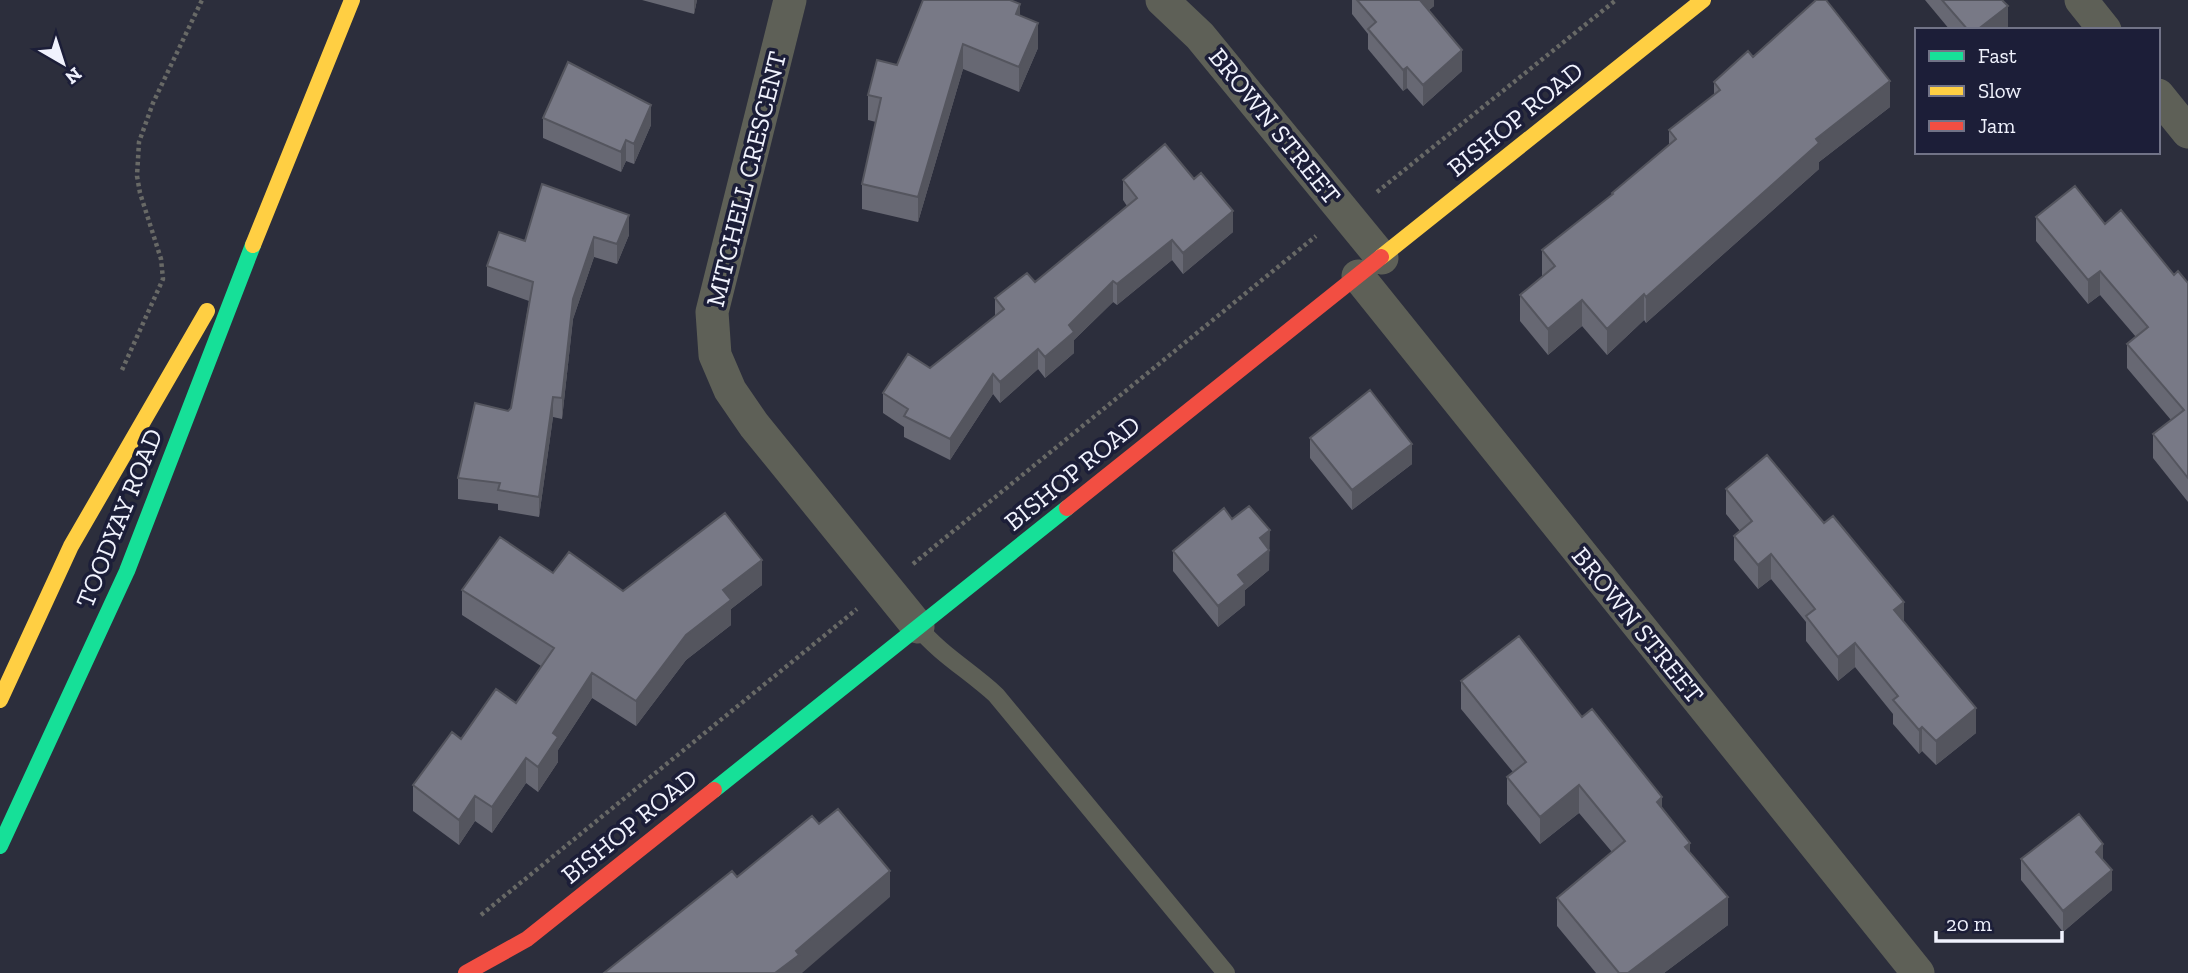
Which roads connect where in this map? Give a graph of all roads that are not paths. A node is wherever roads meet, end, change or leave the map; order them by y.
1 (352, 0) edge
2 (790, 0) edge
3 (1162, 0) edge
4 (1703, 0) edge
5 (2081, 0) edge
6 (2103, 28) edge
7 (2160, 97) edge
8 (2188, 132) edge
9 (269, 203) junction
10 (1370, 267) junction
11 (918, 627) junction
12 (0, 700) edge
13 (0, 846) edge
14 (466, 973) edge
15 (1226, 973) edge
16 (1918, 973) edge

1 - 9 street, TOODYAY ROAD
2 - 11 street, MITCHELL CRESCENT
3 - 10 street, BROWN STREET
4 - 10 street, BISHOP ROAD
5 - 6 street
7 - 8 street
9 - 12 street, TOODYAY ROAD
9 - 13 street, TOODYAY ROAD
10 - 11 street, BISHOP ROAD
10 - 16 street, BROWN STREET
11 - 14 street, BISHOP ROAD
11 - 15 lane

